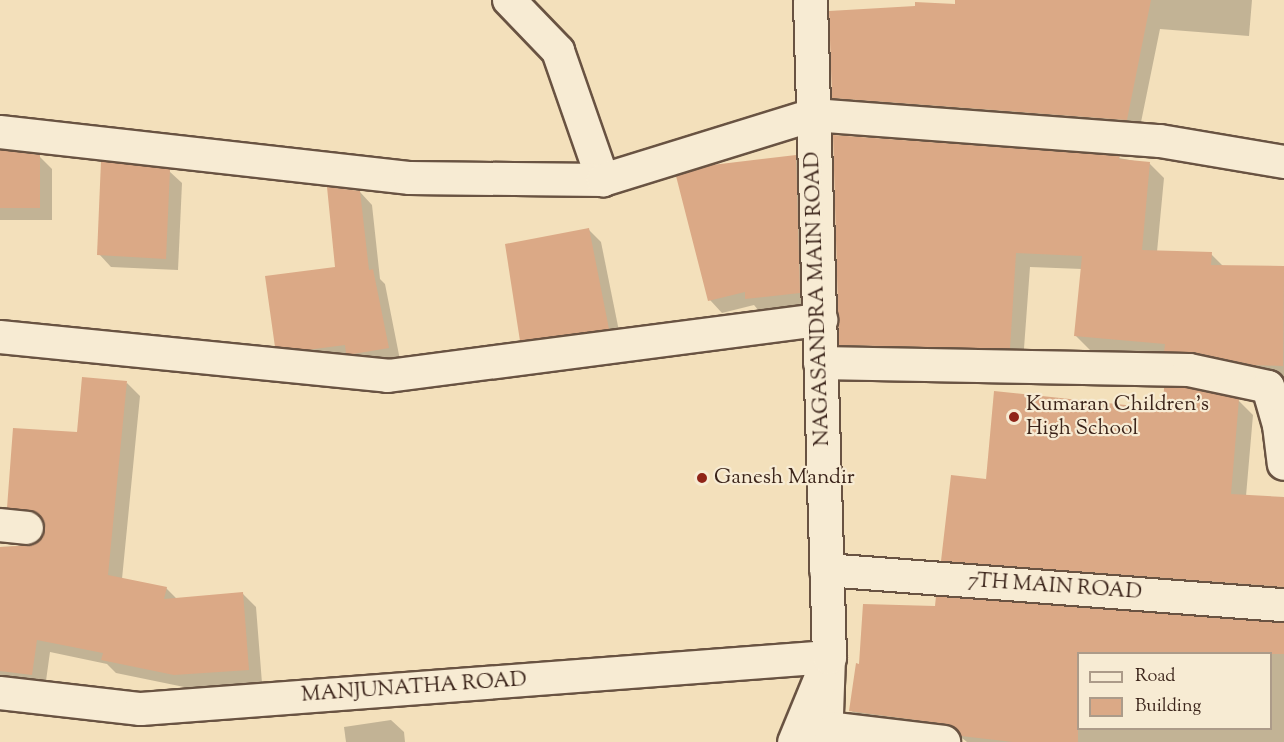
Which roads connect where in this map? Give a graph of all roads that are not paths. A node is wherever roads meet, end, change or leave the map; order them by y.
1 (508, 0) edge
2 (810, 0) edge
3 (813, 115) junction
4 (0, 132) edge
5 (1284, 162) edge
6 (603, 180) junction
7 (821, 320) junction
8 (0, 337) edge
9 (820, 363) junction
10 (1284, 464) edge
11 (826, 570) junction
12 (1284, 605) edge
13 (829, 657) junction
14 (0, 693) edge
15 (827, 735) edge
16 (794, 742) edge
17 (944, 742) edge

1 - 6 street
2 - 3 street, NAGASANDRA MAIN ROAD
3 - 5 street
3 - 6 street
3 - 7 street, NAGASANDRA MAIN ROAD
4 - 6 street
7 - 8 street
7 - 9 street, NAGASANDRA MAIN ROAD
9 - 10 street
9 - 11 street, NAGASANDRA MAIN ROAD
11 - 12 street, 7TH MAIN ROAD
11 - 13 street, NAGASANDRA MAIN ROAD
13 - 14 street, MANJUNATHA ROAD
13 - 15 street, NAGASANDRA MAIN ROAD
13 - 16 street
15 - 17 street

